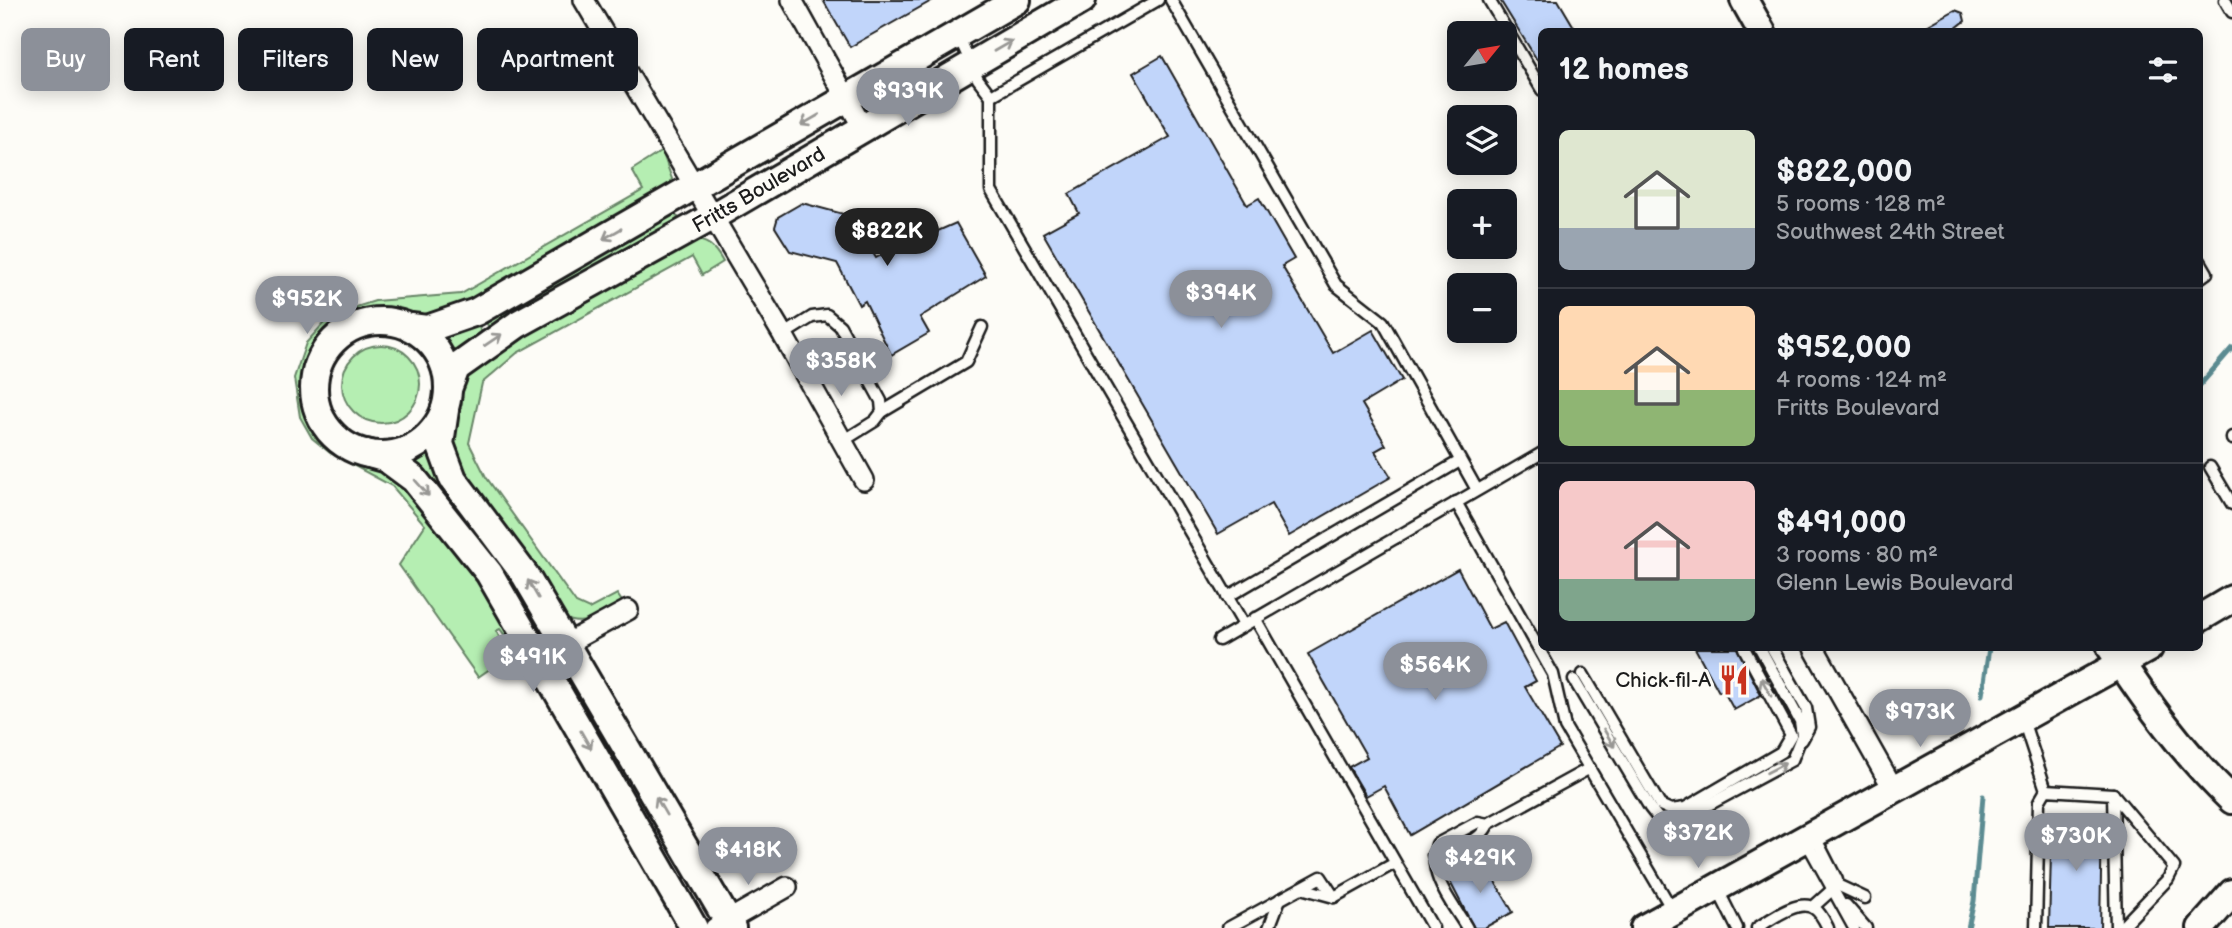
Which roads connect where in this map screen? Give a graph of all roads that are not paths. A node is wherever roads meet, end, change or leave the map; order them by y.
1 (584, 0) edge
2 (792, 0) edge
3 (1017, 0) edge
4 (1082, 0) edge
5 (1158, 0) edge
6 (1171, 0) edge
7 (1489, 0) edge
8 (1744, 0) edge
9 (2225, 0) edge
10 (2232, 12) edge
11 (1760, 28) edge
12 (958, 34) junction
13 (971, 64) junction
14 (1538, 83) edge
15 (991, 96) junction
16 (848, 98) junction
17 (863, 128) junction
18 (694, 187) junction
19 (712, 217) junction
20 (411, 327) junction
21 (982, 327) dead end
22 (783, 335) junction
23 (447, 400) junction
24 (882, 412) junction
25 (842, 441) junction
26 (366, 453) junction
27 (1538, 455) edge
28 (1460, 461) junction
29 (2210, 467) dead end
30 (864, 481) dead end
31 (1477, 490) junction
32 (1456, 502) junction
33 (2232, 504) edge
34 (1227, 597) junction
35 (2232, 599) edge
36 (628, 610) dead end
37 (2203, 616) edge
38 (1255, 618) junction
39 (1244, 625) junction
40 (1219, 640) dead end
41 (565, 644) junction
42 (1538, 647) edge
43 (1540, 651) edge
44 (1746, 651) edge
45 (1762, 651) edge
46 (1774, 651) edge
47 (1816, 651) edge
48 (2135, 651) edge
49 (2117, 655) edge
50 (540, 658) junction
51 (2022, 720) junction
52 (1798, 746) junction
53 (1590, 768) junction
54 (1894, 790) junction
55 (2046, 790) junction
56 (2113, 794) junction
57 (2232, 800) edge
58 (1809, 835) junction
59 (1395, 863) junction
60 (787, 887) dead end
61 (1716, 887) junction
62 (1301, 888) junction
63 (1836, 891) junction
64 (2232, 893) edge
65 (1334, 897) junction
66 (1865, 898) dead end
67 (1280, 899) junction
68 (1813, 907) junction
69 (1673, 912) junction
70 (1731, 912) junction
71 (725, 923) edge
72 (1759, 927) edge
73 (2202, 927) edge
74 (696, 928) edge
75 (1228, 928) edge
76 (1269, 928) edge
77 (1433, 928) edge
78 (1467, 928) edge
79 (1644, 928) edge
80 (1737, 928) edge
81 (1746, 928) edge
82 (1828, 928) edge
83 (1854, 928) edge
84 (1866, 928) edge
85 (2036, 928) edge
86 (2116, 928) edge
87 (2121, 928) edge

1 - 18 street
2 - 16 street
3 - 12 street, Fritts Boulevard
13 -> 4 street, Fritts Boulevard
5 - 15 lane
6 - 28 lane
7 - 14 lane
8 - 11 street
9 - 10 lane
12 - 13 lane
12 - 16 street, Fritts Boulevard
13 - 15 lane
13 - 17 street, Fritts Boulevard
15 - 34 lane
16 - 17 street
16 -> 18 street, Fritts Boulevard
17 - 19 street, Fritts Boulevard
18 - 19 street
18 -> 20 street, Fritts Boulevard
19 - 22 street
23 -> 19 street, Fritts Boulevard
20 - 23 street
20 - 26 street
21 - 24 lane
22 - 24 lane
22 - 25 street
23 - 26 street
41 -> 23 street
24 - 25 lane
25 - 30 street
26 -> 50 street
27 - 31 lane
28 - 31 lane
28 - 34 lane
29 - 33 lane
31 - 32 lane
32 - 38 lane
32 - 42 lane
34 - 39 lane
35 - 37 street
36 - 41 street
38 - 39 lane
38 - 59 lane
39 - 40 lane
41 - 50 street
71 -> 41 street
43 - 53 lane
44 - 52 lane
45 - 52 lane
46 - 52 lane
47 - 54 street
48 - 49 street
49 - 51 street
49 - 57 street
50 -> 74 street
51 - 54 street
51 - 55 lane
53 - 69 lane
53 - 78 lane
54 - 58 street
55 - 56 lane
55 - 85 lane
56 - 86 lane
56 - 87 lane
58 - 61 street
58 - 63 lane
58 - 63 lane
59 - 65 lane
59 - 77 lane
60 - 71 street
61 - 69 street
61 - 70 lane
62 - 65 lane
62 - 65 lane
62 - 67 lane
63 - 66 lane
63 - 68 lane
63 - 83 lane
63 - 84 lane
64 - 73 street
67 - 75 lane
67 - 76 lane
68 - 72 lane
68 - 82 lane
69 - 79 street
70 - 80 lane
70 - 81 lane
71 - 74 lane

